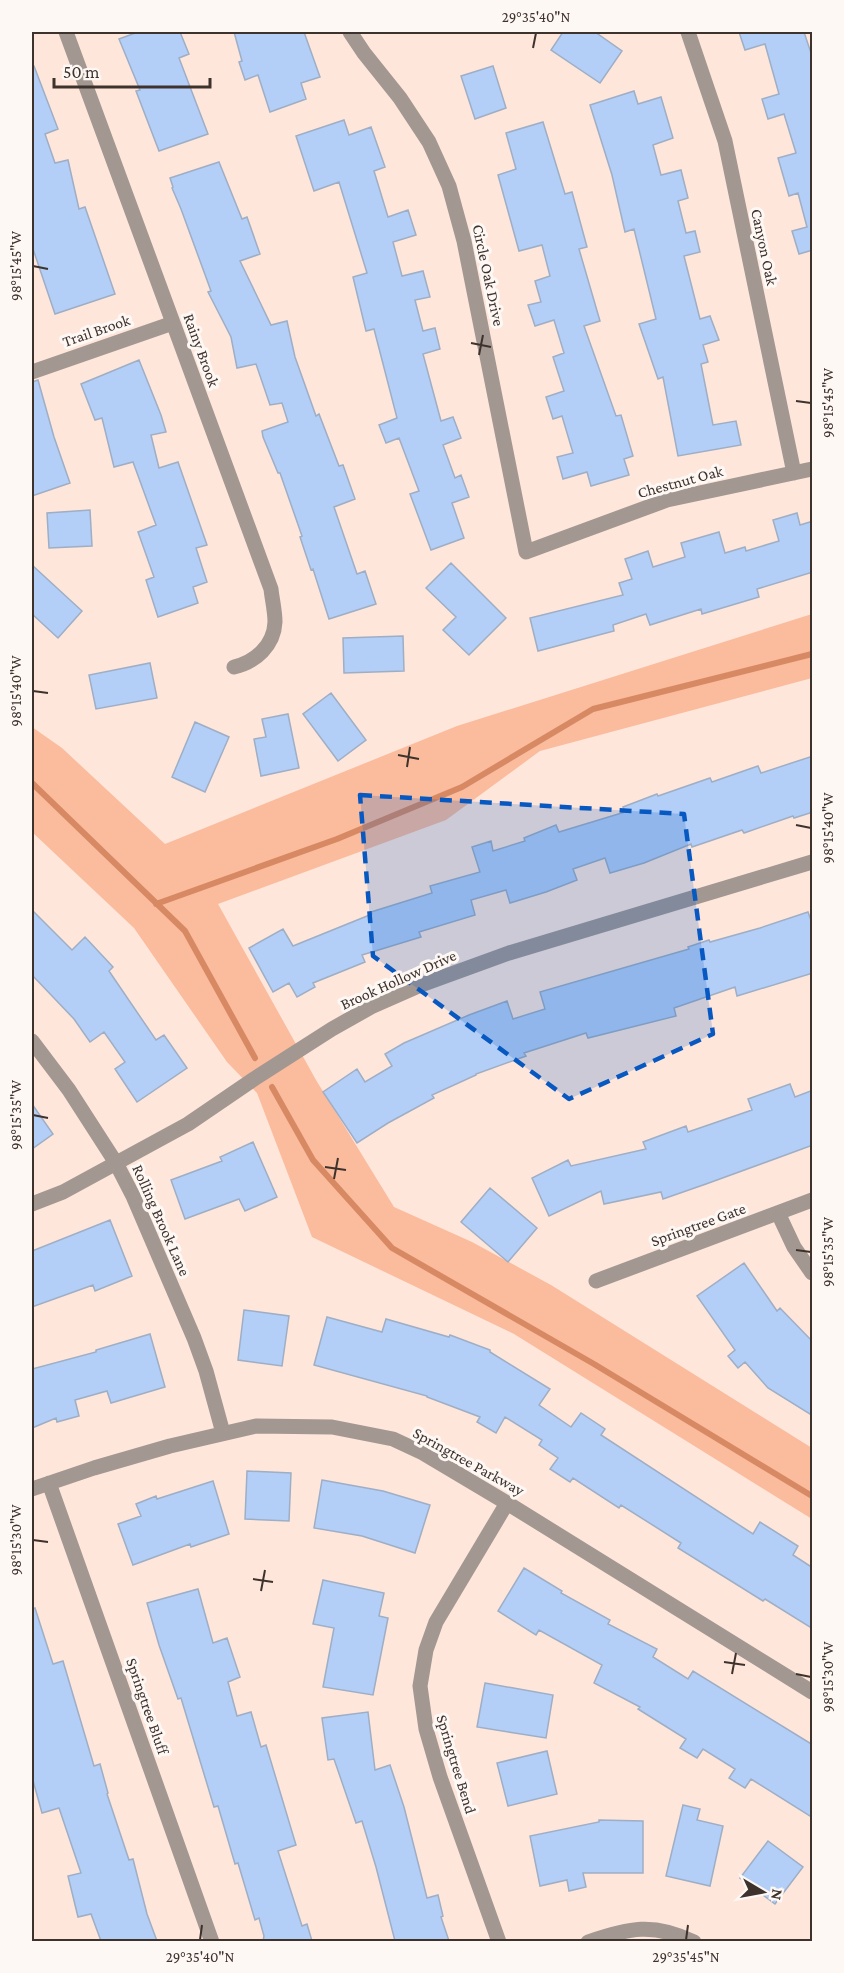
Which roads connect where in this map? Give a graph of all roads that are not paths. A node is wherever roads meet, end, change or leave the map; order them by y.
1 (66, 32) edge
2 (350, 32) edge
3 (688, 32) edge
4 (173, 323) junction
5 (32, 372) edge
6 (813, 469) edge
7 (794, 473) junction
8 (526, 552) joint
9 (234, 667) dead end
10 (813, 862) edge
11 (32, 1041) edge
12 (116, 1163) junction
13 (813, 1200) edge
14 (32, 1204) edge
15 (777, 1213) junction
16 (813, 1273) edge
17 (596, 1281) dead end
18 (223, 1433) junction
19 (49, 1483) junction
20 (32, 1489) edge
21 (507, 1503) junction
22 (813, 1692) edge
23 (212, 1941) edge
24 (499, 1941) edge
25 (588, 1941) edge
26 (694, 1941) edge

1 - 4 street, Rainy Brook
2 - 8 street, Circle Oak Drive
3 - 7 street, Canyon Oak
4 - 5 street, Trail Brook
4 - 9 street, Rainy Brook
6 - 7 street, Chestnut Oak
7 - 8 street, Chestnut Oak
10 - 12 street, Brook Hollow Drive
11 - 12 street, Rolling Brook Lane
12 - 14 street, Brook Hollow Drive
12 - 18 street, Rolling Brook Lane
13 - 15 street, Springtree Gate
15 - 16 street
15 - 17 street, Springtree Gate
18 - 19 street, Springtree Parkway
18 - 21 street, Springtree Parkway
19 - 20 street, Springtree Parkway
19 - 23 street, Springtree Bluff
21 - 22 street, Springtree Parkway
21 - 24 street, Springtree Bend
25 - 26 street

